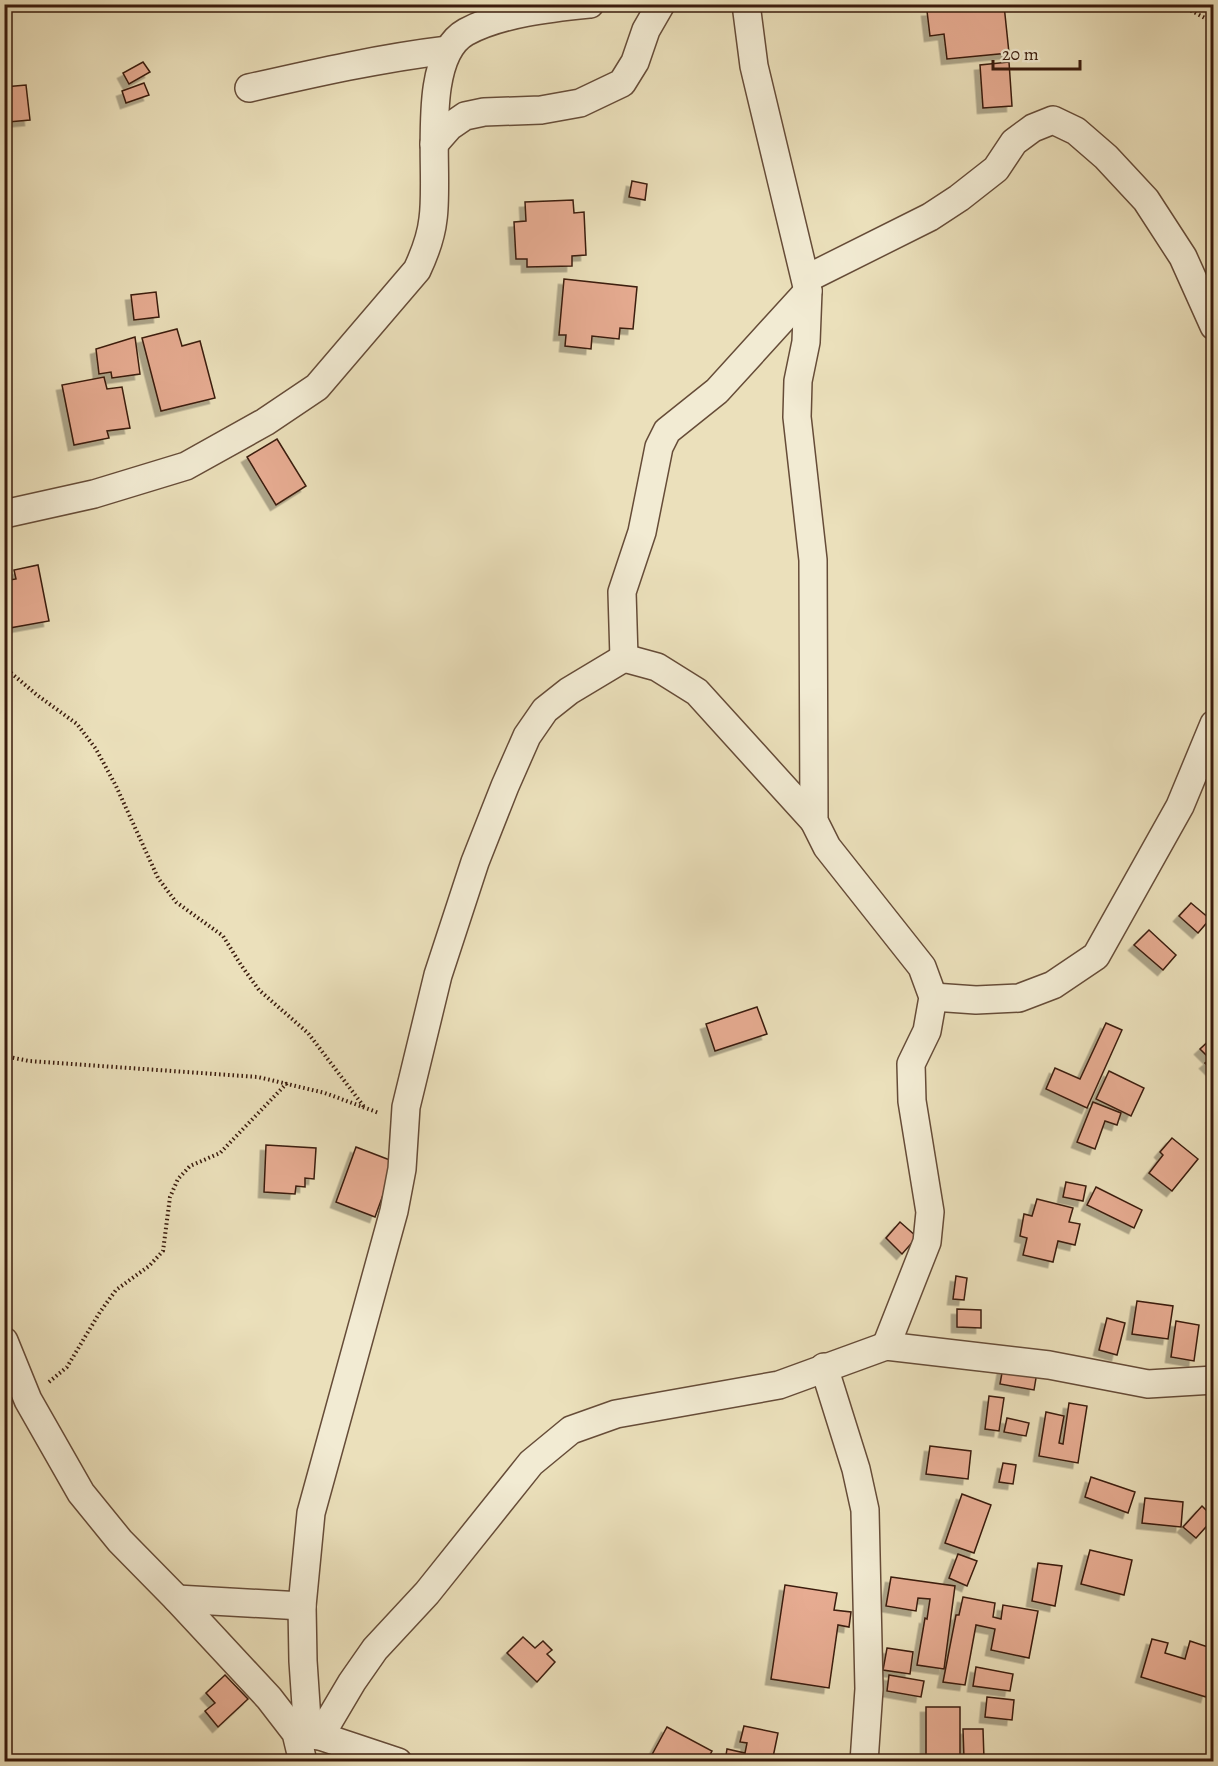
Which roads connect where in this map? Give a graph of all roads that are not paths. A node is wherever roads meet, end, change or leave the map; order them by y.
1 (590, 4) edge
2 (661, 4) edge
3 (746, 4) edge
4 (448, 50) junction
5 (249, 88) dead end
6 (434, 144) junction
7 (807, 285) junction
8 (1214, 326) edge
9 (4, 514) edge
10 (624, 658) junction
11 (1214, 724) edge
12 (814, 821) junction
13 (933, 997) junction
14 (4, 1341) edge
15 (886, 1346) junction
16 (824, 1367) junction
17 (1214, 1380) edge
18 (177, 1599) junction
19 (302, 1606) junction
20 (308, 1735) junction
21 (303, 1761) edge
22 (398, 1761) edge
23 (864, 1761) edge

1 - 4 street
2 - 6 street
3 - 7 street
4 - 5 street
4 - 6 street
6 - 9 street
7 - 8 street
7 - 10 street
7 - 12 street
10 - 12 street
10 - 19 street
11 - 13 street
12 - 13 street
13 - 15 street
14 - 18 street
15 - 16 street
15 - 17 street
16 - 20 street
16 - 23 street
18 - 19 street
18 - 20 street
19 - 20 street
20 - 21 street
20 - 22 street

